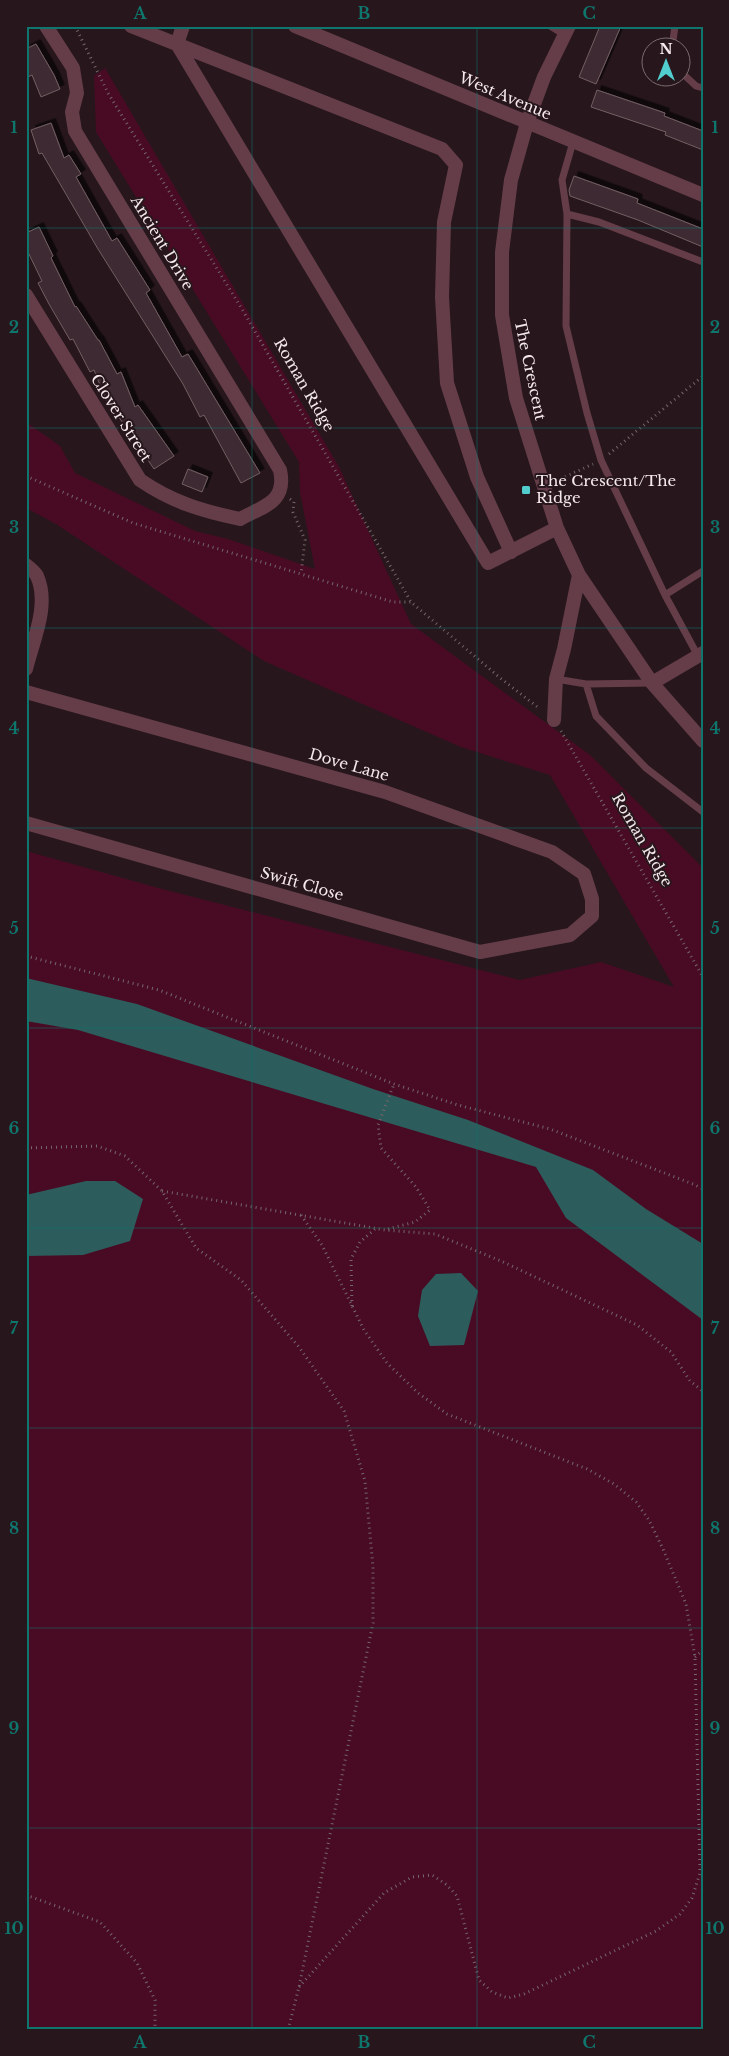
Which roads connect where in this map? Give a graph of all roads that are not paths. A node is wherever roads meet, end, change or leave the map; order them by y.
1 (46, 26) edge
2 (131, 26) edge
3 (184, 26) edge
4 (295, 26) edge
5 (550, 26) edge
6 (567, 30) edge
7 (178, 44) junction
8 (692, 80) edge
9 (703, 88) edge
10 (527, 123) junction
11 (573, 142) junction
12 (703, 195) edge
13 (567, 214) junction
14 (703, 262) edge
15 (26, 295) edge
16 (279, 492) joint
17 (557, 528) junction
18 (511, 552) junction
19 (26, 565) edge
20 (703, 571) edge
21 (579, 575) junction
22 (665, 595) junction
23 (700, 655) edge
24 (26, 669) edge
25 (556, 679) junction
26 (652, 683) junction
27 (586, 684) junction
28 (26, 692) edge
29 (554, 720) road end
30 (703, 741) edge
31 (703, 812) edge
32 (26, 823) edge
33 (570, 935) joint

1 - 16 street, Ancient Drive
2 - 7 street
3 - 7 street
4 - 10 street, West Avenue
5 - 6 lane
6 - 10 street, The Crescent
7 - 18 street
7 - 18 street
8 - 9 lane
10 - 11 street, West Avenue
10 - 17 street, The Crescent
11 - 12 street, West Avenue
11 - 13 lane
13 - 14 lane
13 - 22 lane
15 - 16 street, Clover Street
17 - 18 street
17 - 21 street, The Crescent
19 - 24 street
20 - 22 lane
21 - 25 street
21 - 26 street, The Crescent
22 - 23 lane
23 - 26 street
25 - 27 lane
25 - 29 street
26 - 27 lane
26 - 30 street, The Crescent
27 - 31 lane
28 - 33 street, Dove Lane
32 - 33 street, Swift Close

